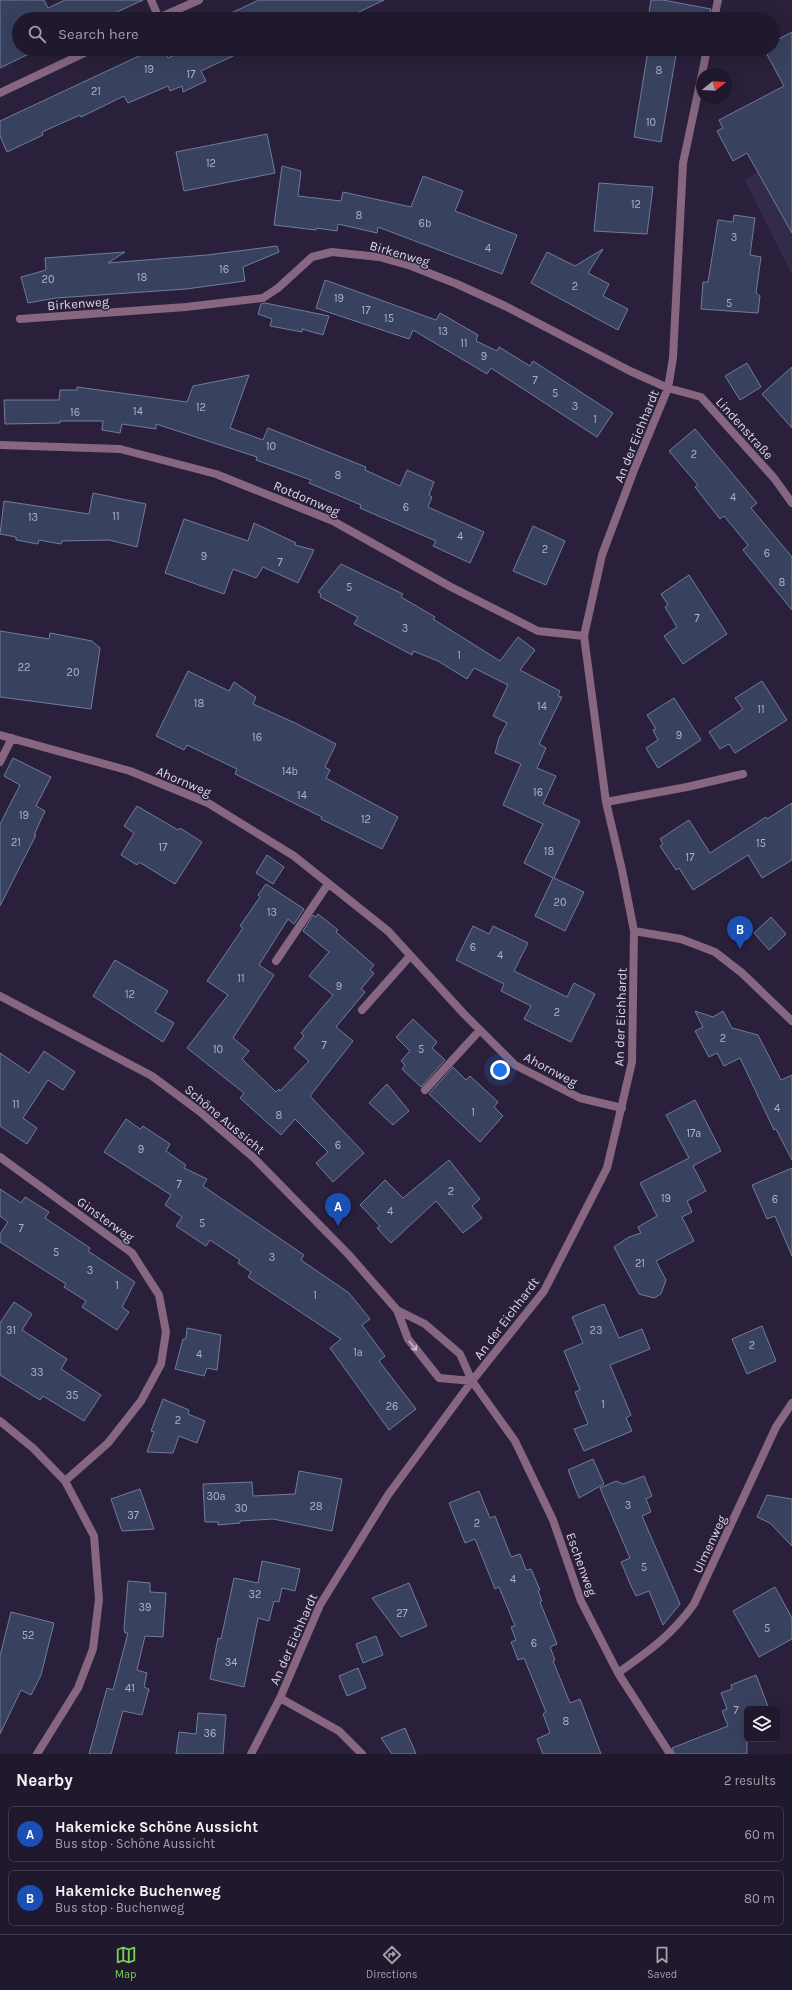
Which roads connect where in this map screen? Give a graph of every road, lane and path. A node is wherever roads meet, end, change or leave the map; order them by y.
1 (151, 0) edge
2 (199, 0) edge
3 (718, 0) edge
4 (156, 12) edge
5 (172, 12) edge
6 (715, 12) edge
7 (77, 56) edge
8 (706, 56) edge
9 (703, 68) edge
10 (0, 93) edge
11 (696, 102) edge
12 (20, 319) dead end
13 (668, 388) junction
14 (0, 445) edge
15 (792, 503) edge
16 (584, 636) junction
17 (0, 735) edge
18 (12, 738) junction
19 (0, 762) edge
20 (743, 774) dead end
21 (606, 802) junction
22 (328, 884) junction
23 (634, 932) junction
24 (410, 956) junction
25 (276, 961) dead end
26 (0, 996) edge
27 (362, 1010) dead end
28 (792, 1020) edge
29 (480, 1030) junction
30 (425, 1090) dead end
31 (622, 1108) junction
32 (0, 1157) edge
33 (397, 1310) junction
34 (472, 1381) junction
35 (792, 1403) edge
36 (0, 1421) edge
37 (65, 1481) junction
38 (618, 1674) junction
39 (280, 1698) junction
40 (37, 1754) edge
41 (251, 1754) edge
42 (362, 1754) edge
43 (670, 1754) edge

1 - 4 street
2 - 5 street
3 - 6 street
7 - 10 street
8 - 9 street, An der Eichhardt
11 - 13 street, An der Eichhardt
12 - 13 street, Birkenweg
13 - 15 street, Lindenstraße
13 - 16 street, An der Eichhardt
14 - 16 street, Rotdornweg
16 - 21 street, An der Eichhardt
17 - 18 street, Ahornweg
18 - 19 street
18 - 22 street, Ahornweg
20 - 21 street
21 - 23 street, An der Eichhardt
22 - 24 street, Ahornweg
22 - 25 street
23 - 28 street
23 - 31 street, An der Eichhardt
24 - 27 street
24 - 29 street, Ahornweg
26 - 33 street, Schöne Aussicht
29 - 30 street
29 - 31 street, Ahornweg
31 - 34 street, An der Eichhardt
32 - 37 street, Ginsterweg
33 - 34 street, Schöne Aussicht
33 -> 34 street, Schöne Aussicht
34 - 38 street, Eschenweg
34 - 39 street, An der Eichhardt
35 - 38 street, Ulmenweg
36 - 37 street
37 - 40 street
38 - 43 street, Eschenweg
39 - 41 street, An der Eichhardt
39 - 42 street

